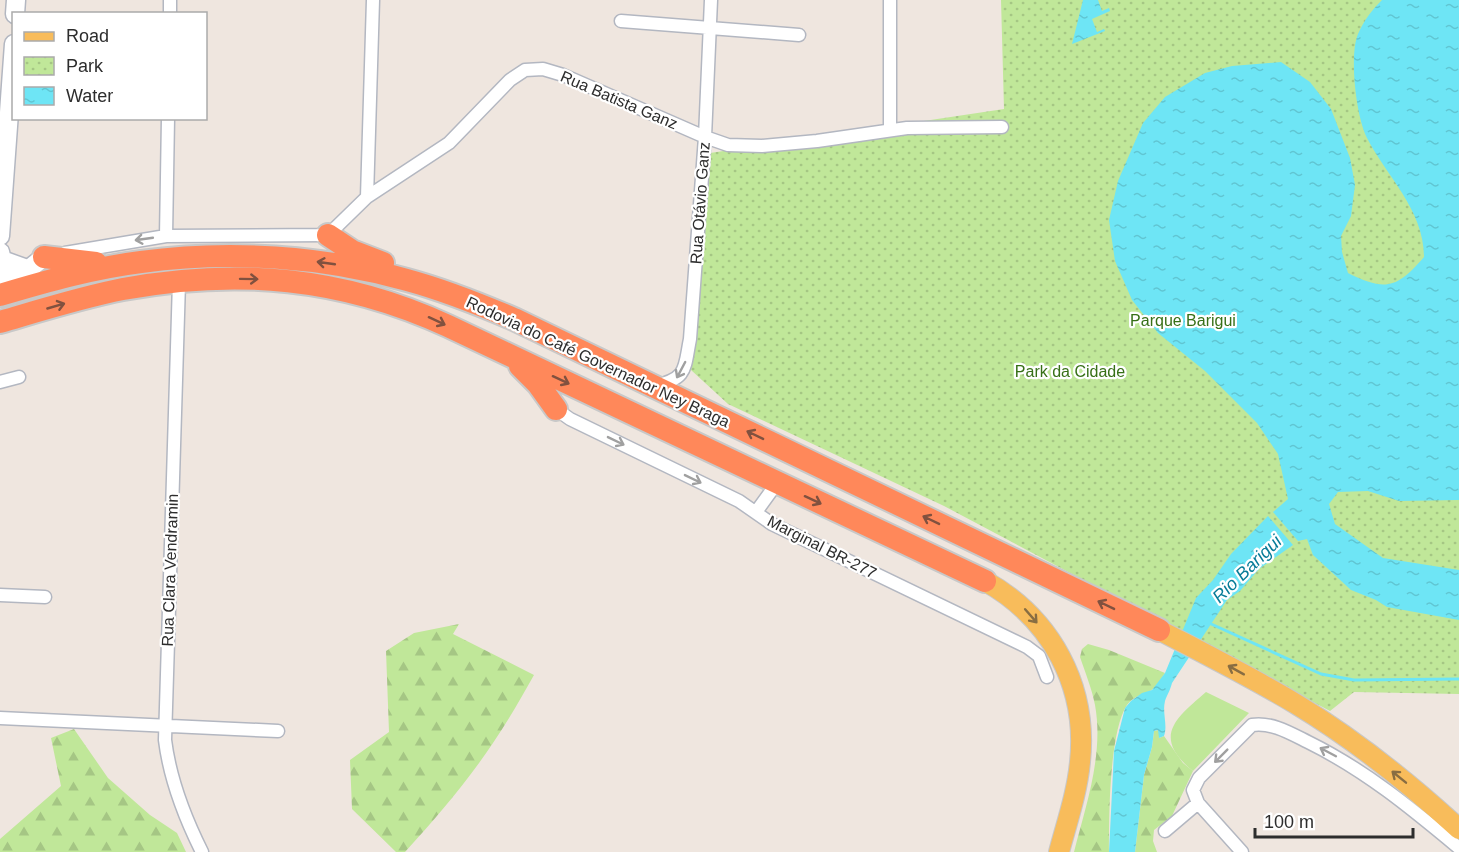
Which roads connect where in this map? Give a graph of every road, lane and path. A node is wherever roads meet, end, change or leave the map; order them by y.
1 (374, 0) edge
2 (711, 0) edge
3 (890, 0) edge
4 (621, 21) dead end
5 (710, 28) junction
6 (799, 35) dead end
7 (12, 70) edge
8 (168, 120) edge
9 (1002, 127) dead end
10 (890, 130) junction
11 (705, 137) junction
12 (367, 197) junction
13 (2, 200) edge
14 (328, 234) junction
15 (0, 236) edge
16 (166, 236) junction
17 (0, 252) edge
18 (37, 263) junction
19 (118, 265) junction
20 (0, 276) edge
21 (179, 282) junction
22 (0, 295) edge
23 (514, 319) junction
24 (0, 322) edge
25 (508, 355) junction
26 (19, 377) dead end
27 (0, 382) edge
28 (655, 386) junction
29 (556, 409) joint
30 (777, 483) junction
31 (756, 512) junction
32 (985, 581) joint
33 (0, 596) edge
34 (45, 597) dead end
35 (1159, 630) joint
36 (1047, 676) dead end
37 (0, 718) edge
38 (165, 725) junction
39 (1080, 728) junction
40 (278, 731) dead end
41 (1198, 803) junction
42 (1459, 829) edge
43 (1165, 831) dead end
44 (1459, 848) edge
45 (202, 852) edge
46 (1045, 852) edge
47 (1059, 852) edge
48 (1242, 852) edge

1 - 12 street
2 - 5 street, Rua Otávio Ganz
3 - 10 street
4 - 5 street
5 - 6 street
5 - 11 street, Rua Otávio Ganz
7 - 13 street
8 - 16 street
9 - 10 street, Rua Batista Ganz
10 - 11 street, Rua Batista Ganz
11 - 12 street, Rua Batista Ganz
11 -> 28 street, Rua Otávio Ganz
12 - 14 street, Rua Batista Ganz
13 - 15 street
14 - 16 street
14 - 23 highway
16 -> 18 street
17 - 18 street
18 - 19 highway
18 - 20 street
19 - 22 highway, Rodovia do Café Governador Ney Braga
23 -> 19 highway, Rodovia do Café Governador Ney Braga
24 -> 21 highway, Rodovia do Café Governador Ney Braga
21 -> 25 highway, Rodovia do Café Governador Ney Braga
21 - 38 street, Rua Clara Vendramin
23 - 28 highway, Rodovia do Café Governador Ney Braga
25 - 29 highway
25 -> 30 highway, Rodovia do Café Governador Ney Braga
26 - 27 street
35 -> 28 highway, Rodovia do Café Governador Ney Braga
29 -> 31 street, Marginal BR-277
30 - 31 street
30 -> 32 highway, Rodovia do Café Governador Ney Braga
31 - 36 street, Marginal BR-277
32 -> 39 main road
33 - 34 street
42 -> 35 main road
37 - 38 street
38 - 40 street
38 - 45 street, Rua Clara Vendramin
39 - 46 main road
39 - 47 main road
41 - 43 street
44 -> 41 street
41 - 48 street

